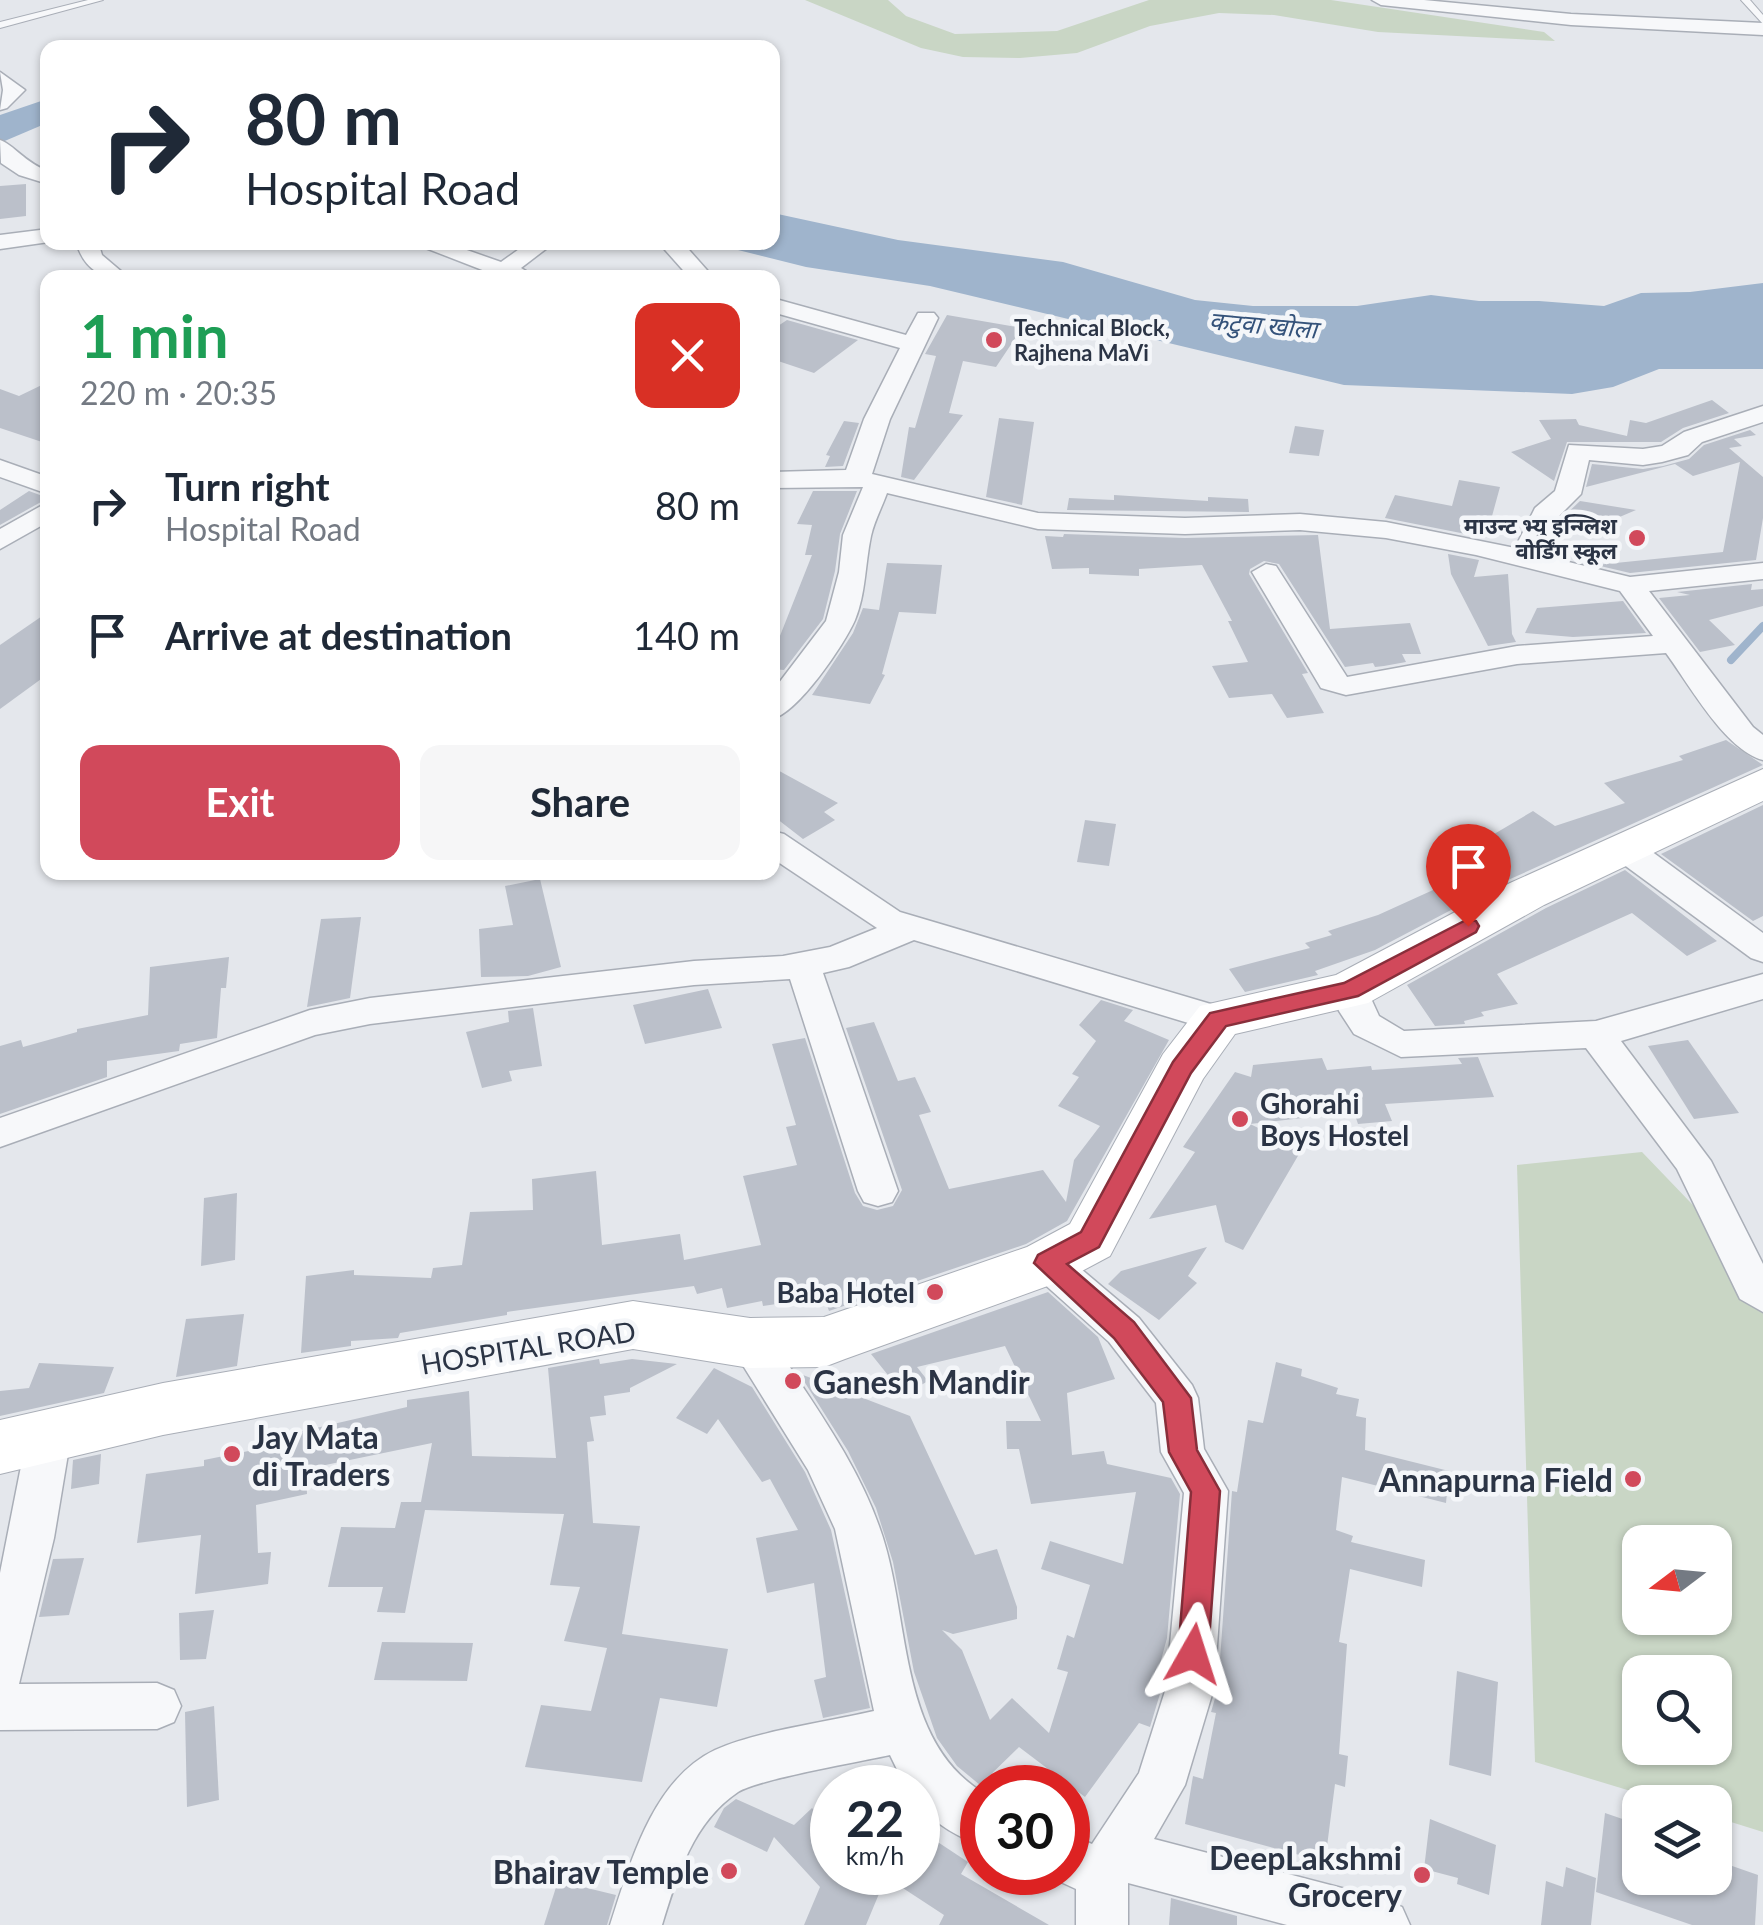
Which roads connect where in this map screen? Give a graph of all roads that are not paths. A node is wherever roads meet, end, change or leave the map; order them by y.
1 (99, 0) edge
2 (1380, 0) edge
3 (1745, 0) edge
4 (1763, 21) edge
5 (0, 25) edge
6 (1763, 29) edge
7 (0, 78) edge
8 (0, 104) edge
9 (1, 149) edge
10 (40, 175) edge
11 (40, 237) edge
12 (0, 242) edge
13 (90, 250) edge
14 (445, 250) edge
15 (533, 250) edge
16 (677, 250) edge
17 (108, 270) edge
18 (504, 270) joint
19 (695, 270) edge
20 (780, 307) edge
21 (926, 318) dead end
22 (913, 344) junction
23 (1763, 414) edge
24 (0, 468) edge
25 (780, 480) edge
26 (868, 481) junction
27 (40, 483) edge
28 (40, 515) edge
29 (0, 541) edge
30 (1524, 560) junction
31 (1763, 571) edge
32 (1266, 572) dead end
33 (1630, 586) junction
34 (1675, 644) junction
35 (780, 701) edge
36 (1763, 750) edge
37 (1763, 782) edge
38 (780, 847) edge
39 (1624, 848) junction
40 (901, 924) junction
41 (1763, 950) edge
42 (793, 966) junction
43 (1763, 986) edge
44 (1350, 990) junction
45 (1218, 1019) junction
46 (1596, 1034) junction
47 (0, 1134) edge
48 (878, 1191) dead end
49 (1047, 1263) junction
50 (1763, 1295) edge
51 (750, 1343) junction
52 (24, 1441) edge
53 (0, 1674) edge
54 (158, 1706) dead end
55 (0, 1707) edge
56 (899, 1729) junction
57 (960, 1807) edge
58 (1095, 1862) edge
59 (636, 1925) edge
60 (1102, 1925) edge
61 (1384, 1925) edge

1 - 5 lane
2 - 6 street
3 - 4 lane
7 - 8 street
9 - 10 street
11 - 12 street
13 - 17 street
14 - 18 street
15 - 18 street
16 - 19 street
20 - 22 street
21 - 22 street
22 - 26 street
23 - 30 street
24 - 27 street
25 - 26 street
26 - 30 street
26 - 35 street
28 - 29 street
30 - 33 street
31 - 33 street
32 - 34 street
33 - 34 street
34 - 36 street
37 - 39 street
38 - 40 street
39 - 41 street
39 - 44 street
40 - 42 street
40 - 45 street
42 - 47 street
42 - 48 street
43 - 46 street
44 - 45 street
44 - 46 street
45 - 49 street, HOSPITAL ROAD
46 - 50 street
49 - 51 street, HOSPITAL ROAD
49 - 58 street
51 - 52 street, HOSPITAL ROAD
51 - 56 street
52 - 53 street
54 - 55 street
56 - 57 street
56 - 59 street
58 - 60 street
58 - 61 street

